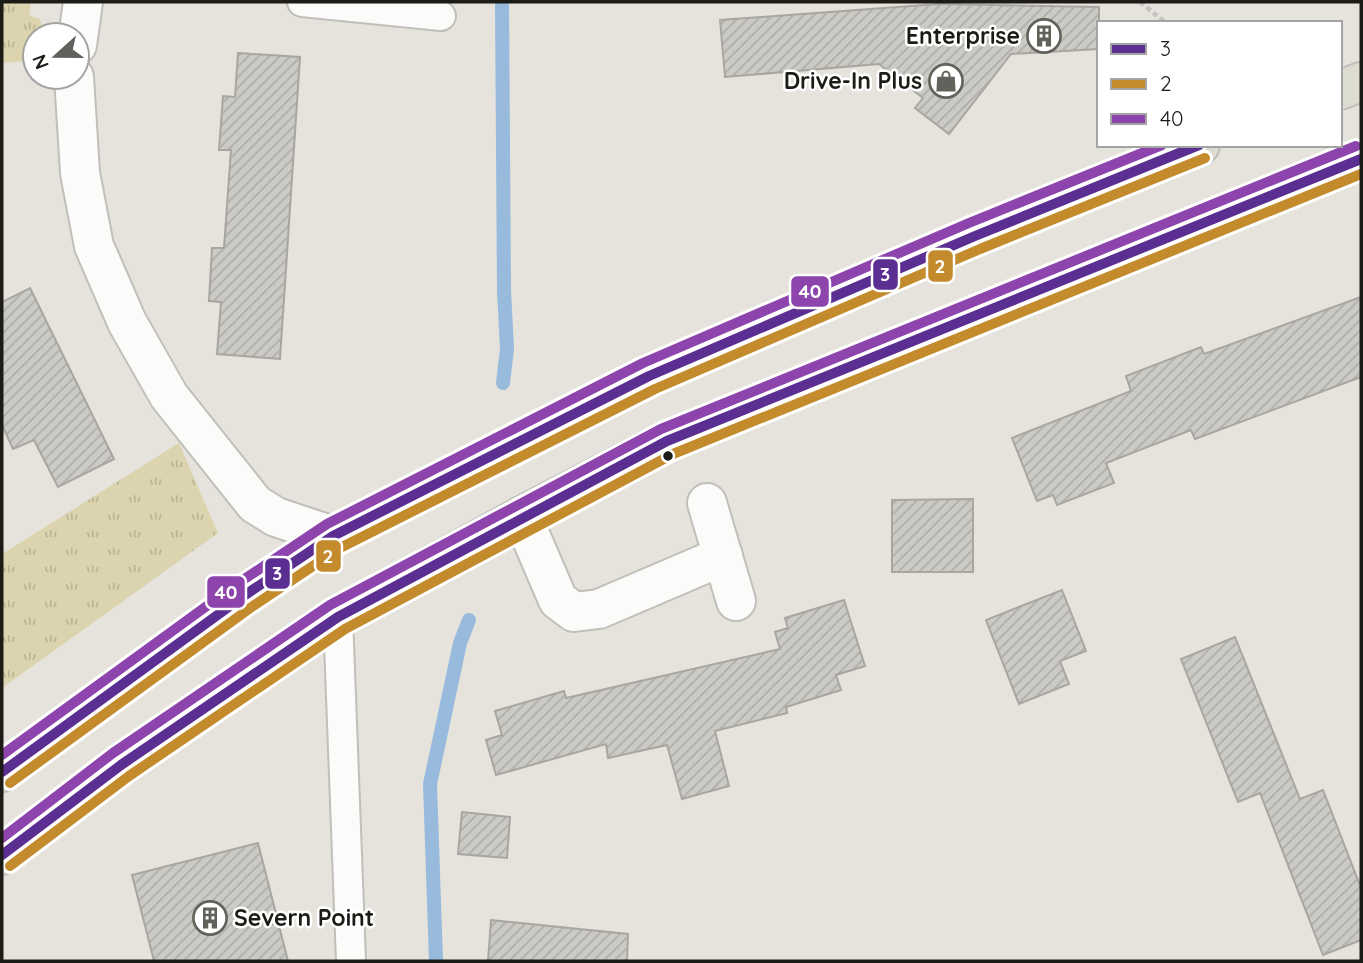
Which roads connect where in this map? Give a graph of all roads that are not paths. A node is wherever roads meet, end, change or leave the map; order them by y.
1 (83, 2) edge
2 (302, 2) edge
3 (440, 16) dead end
4 (80, 21) edge
5 (1361, 82) edge
6 (1342, 89) edge
7 (75, 91) edge
8 (1195, 147) edge
9 (1361, 159) edge
10 (707, 503) dead end
11 (522, 516) junction
12 (333, 537) junction
13 (723, 556) junction
14 (736, 601) dead end
15 (338, 617) junction
16 (2, 772) edge
17 (2, 855) edge
18 (351, 961) edge

1 - 4 street
2 - 3 lane
5 - 6 main road
7 - 12 street
8 - 12 main road
9 - 11 main road
10 - 13 street
11 - 13 street
11 - 15 main road
12 - 16 main road
13 - 14 street
15 - 17 main road
15 - 18 lane

